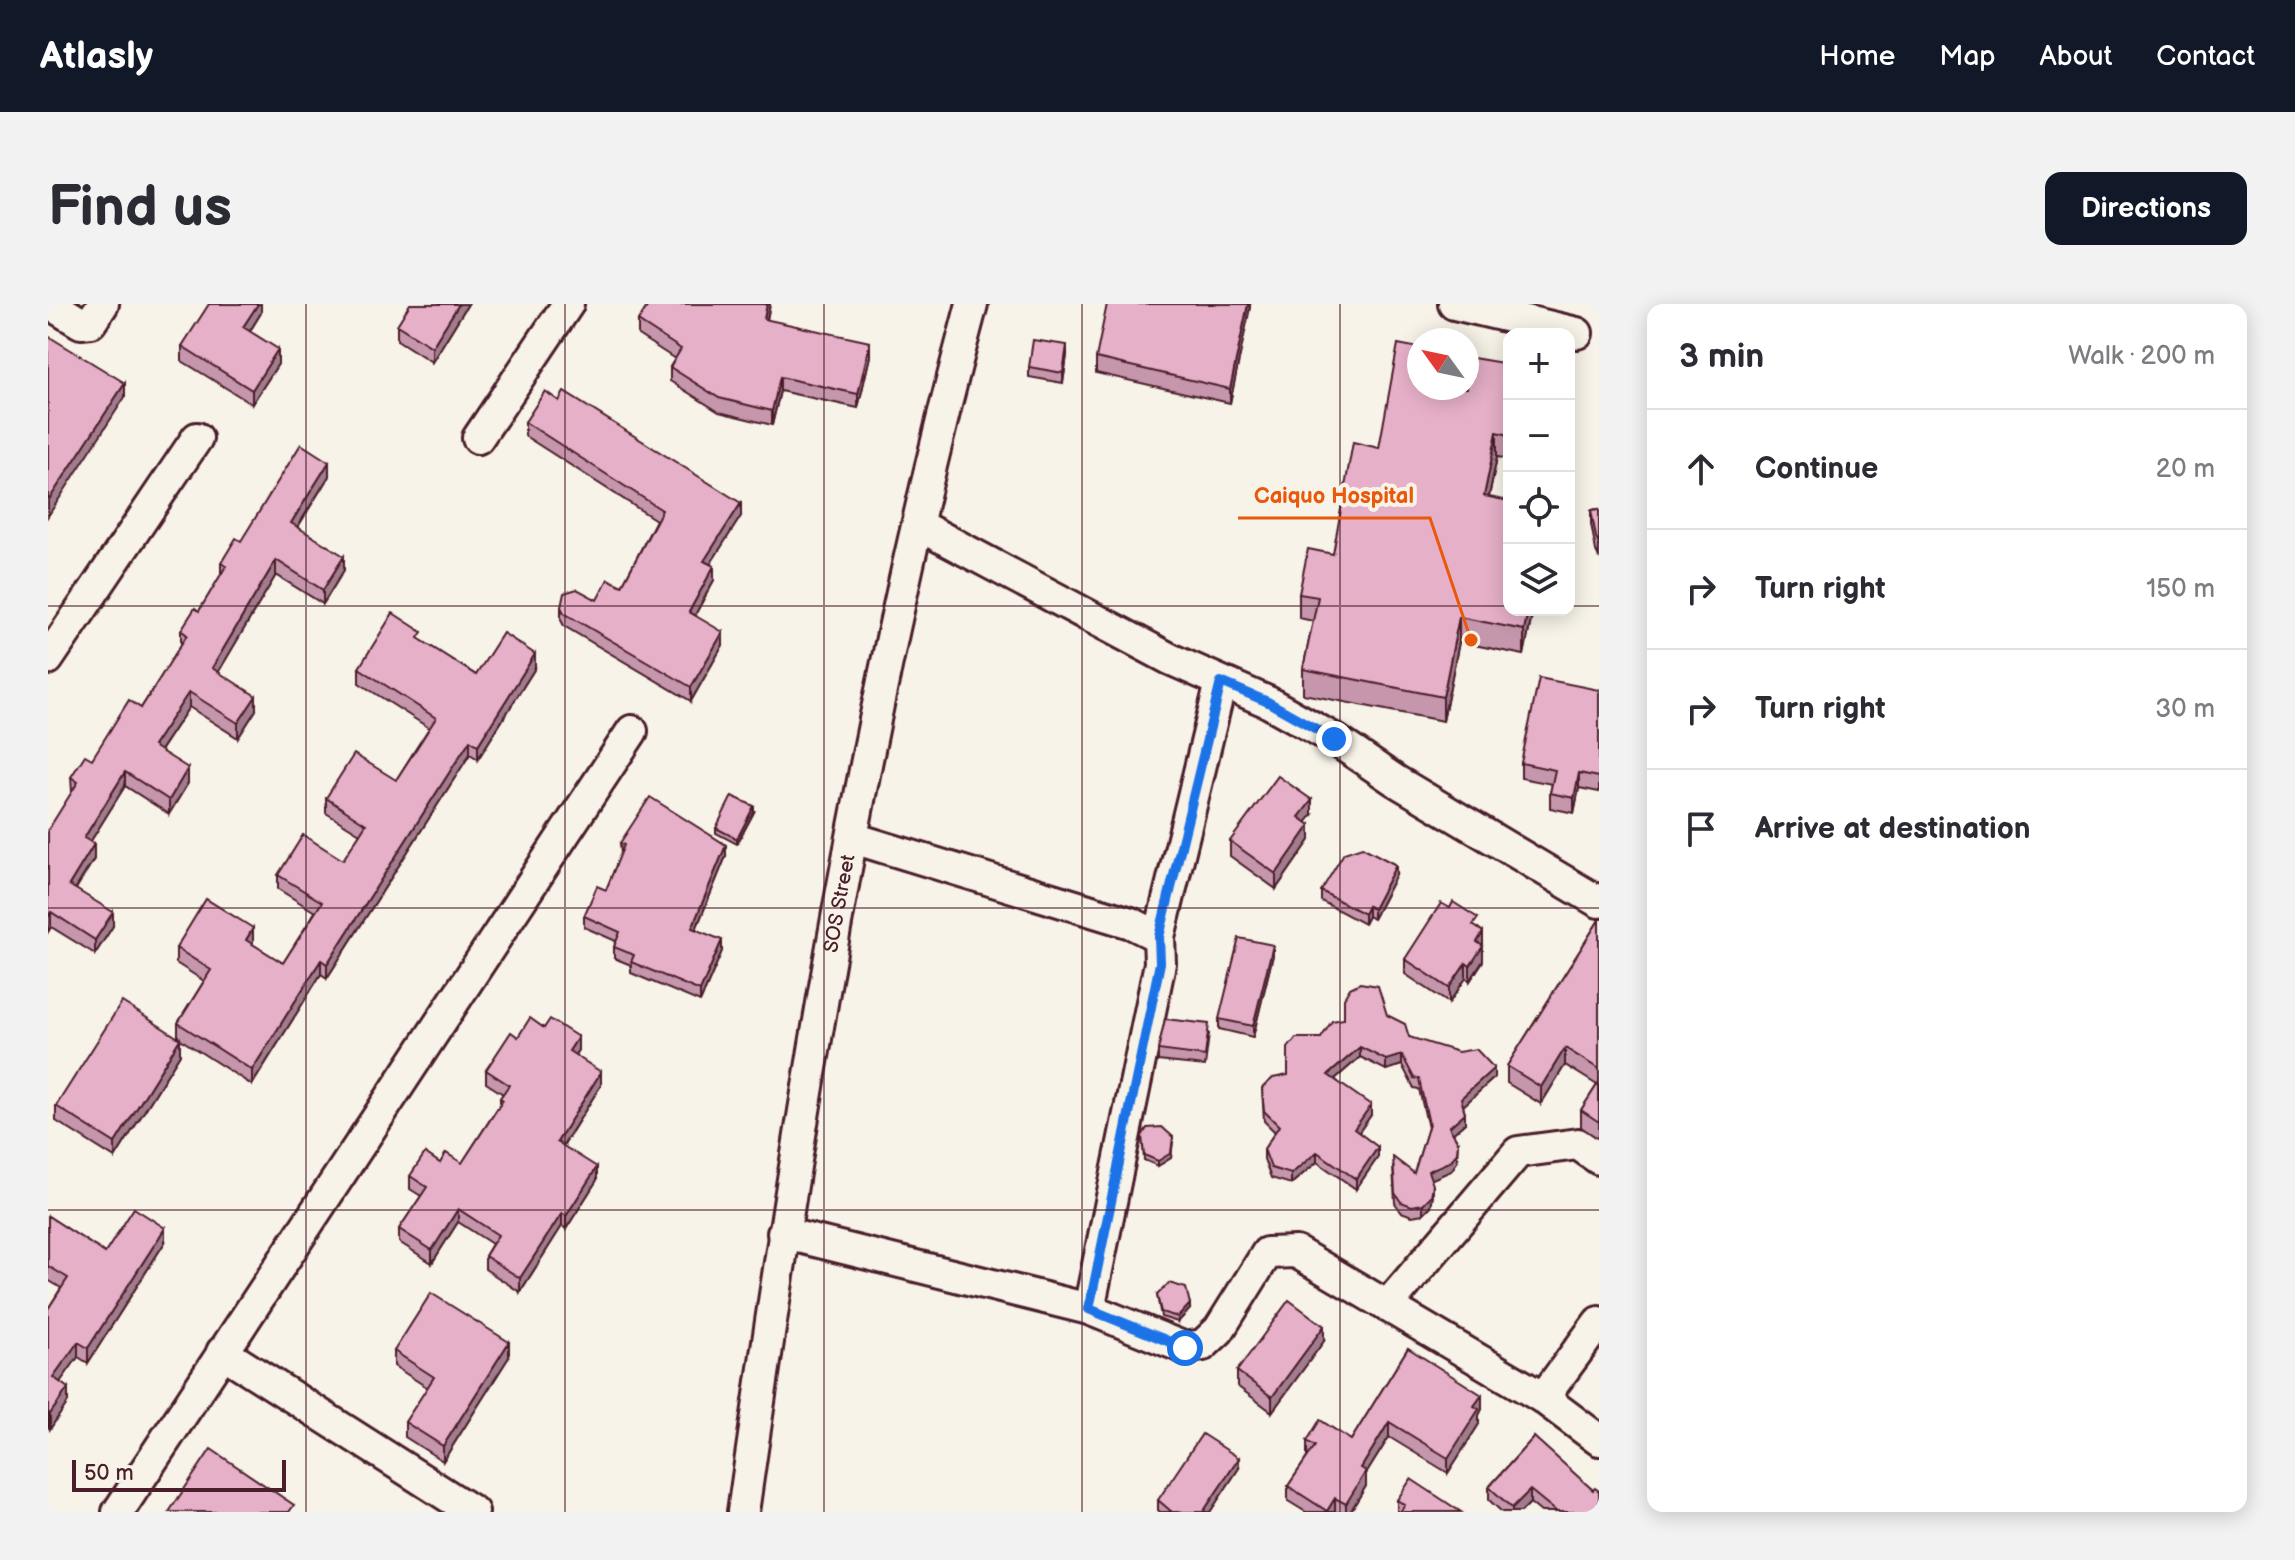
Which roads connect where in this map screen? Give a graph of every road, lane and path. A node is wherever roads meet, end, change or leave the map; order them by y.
1 (50, 304) edge
2 (103, 304) edge
3 (568, 304) edge
4 (972, 304) edge
5 (1454, 304) edge
6 (1577, 333) dead end
7 (197, 438) dead end
8 (478, 438) dead end
9 (918, 525) junction
10 (48, 659) edge
11 (1221, 682) junction
12 (632, 731) dead end
13 (853, 838) junction
14 (1599, 902) edge
15 (1159, 937) junction
16 (1599, 1159) edge
17 (783, 1233) junction
18 (1387, 1306) junction
19 (1089, 1309) junction
20 (1599, 1322) edge
21 (222, 1352) junction
22 (1543, 1398) junction
23 (1599, 1440) edge
24 (118, 1512) edge
25 (473, 1512) edge
26 (743, 1512) edge

1 - 2 street
3 - 8 street
4 - 9 street, SOS Street
5 - 6 street
7 - 10 street
9 - 11 street
9 - 13 street, SOS Street
11 - 14 street
11 - 15 street
12 - 21 street
13 - 15 street
13 - 17 street, SOS Street
15 - 19 street
16 - 18 street
17 - 19 street
17 - 26 street, SOS Street
18 - 19 street
18 - 22 street
20 - 22 street
21 - 24 street
21 - 25 street
22 - 23 street

